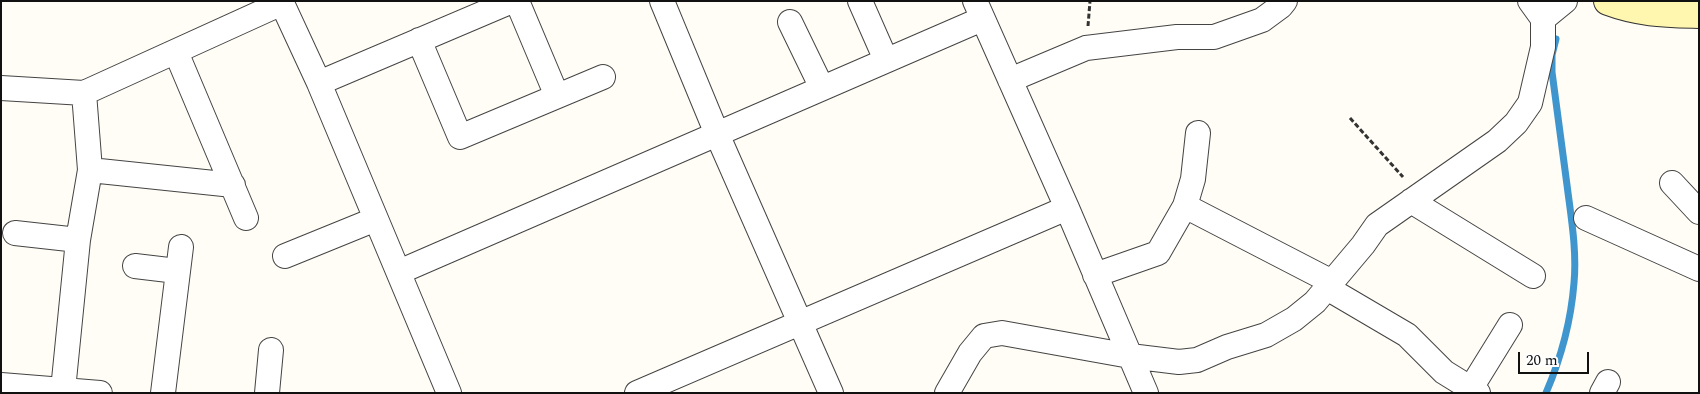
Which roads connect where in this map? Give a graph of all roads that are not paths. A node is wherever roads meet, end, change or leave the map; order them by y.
1 (512, 1) edge
2 (517, 1) edge
3 (662, 1) edge
4 (860, 1) edge
5 (1565, 1) edge
6 (1608, 1) edge
7 (281, 2) edge
8 (1278, 3) edge
9 (978, 10) edge
10 (1536, 10) edge
11 (1699, 14) edge
12 (790, 22) dead end
13 (419, 40) junction
14 (176, 52) junction
15 (886, 60) junction
16 (603, 77) dead end
17 (1010, 80) junction
18 (318, 83) junction
19 (1, 88) edge
20 (822, 88) junction
21 (84, 93) junction
22 (557, 96) junction
23 (1198, 133) dead end
24 (717, 134) junction
25 (90, 170) junction
26 (1672, 183) dead end
27 (233, 185) junction
28 (1415, 198) junction
29 (1185, 206) junction
30 (1067, 208) junction
31 (1699, 212) edge
32 (246, 218) dead end
33 (1586, 218) dead end
34 (376, 219) junction
35 (15, 234) dead end
36 (78, 240) junction
37 (181, 247) dead end
38 (285, 256) dead end
39 (135, 266) dead end
40 (1699, 269) edge
41 (177, 271) junction
42 (399, 272) junction
43 (1095, 275) junction
44 (1525, 279) dead end
45 (1330, 285) junction
46 (801, 322) junction
47 (1510, 325) dead end
48 (271, 350) dead end
49 (1130, 356) junction
50 (1, 385) edge
51 (64, 390) junction
52 (1475, 390) edge
53 (100, 393) edge
54 (163, 393) edge
55 (268, 393) edge
56 (449, 393) edge
57 (636, 393) edge
58 (831, 393) edge
59 (947, 393) edge
60 (1146, 393) edge

1 - 13 street
2 - 22 street
3 - 24 street
4 - 15 street
5 - 10 street
6 - 11 main road
7 - 14 street
7 - 18 street
8 - 17 street
9 - 15 street
9 - 17 street
10 - 28 street
12 - 20 street
13 - 18 street
13 - 22 street
14 - 21 street
14 - 27 street
15 - 20 street
16 - 22 street
17 - 30 street
18 - 34 street
19 - 21 street
20 - 24 street
21 - 25 street
23 - 29 street
24 - 42 street
24 - 46 street
25 - 27 street
25 - 36 street
26 - 31 street
27 - 32 street
28 - 44 street
28 - 45 street
29 - 43 street
29 - 45 street
30 - 43 street
30 - 46 street
33 - 40 street
34 - 38 street
34 - 42 street
35 - 36 street
36 - 51 street
37 - 41 street
39 - 41 street
41 - 54 street
42 - 56 street
43 - 49 street
45 - 49 street
45 - 52 street
46 - 57 street
46 - 58 street
47 - 52 street
48 - 55 street
49 - 59 street
49 - 60 street
50 - 51 street
51 - 53 street

